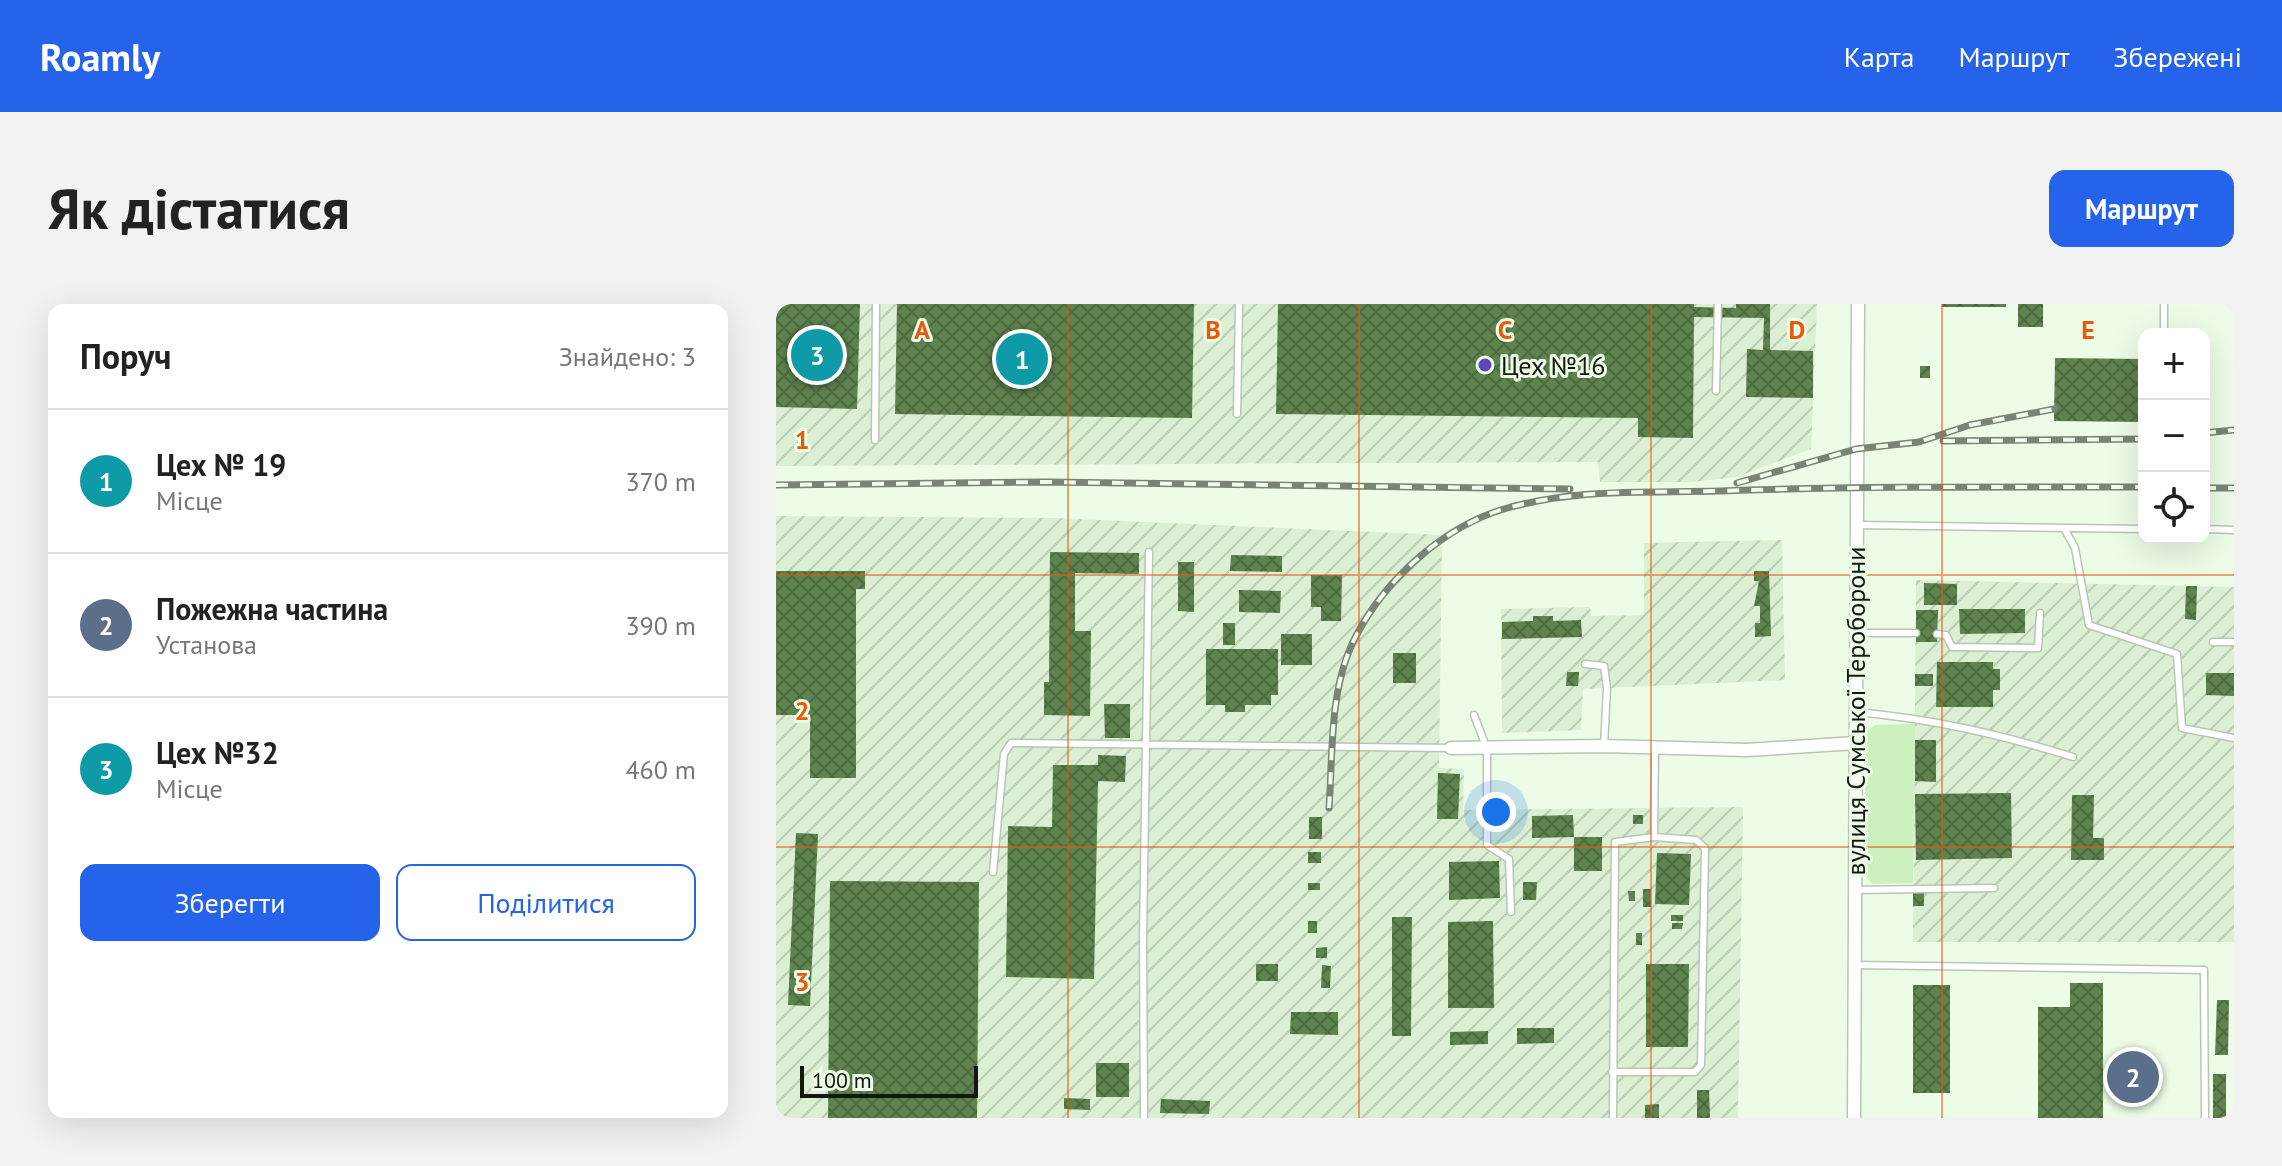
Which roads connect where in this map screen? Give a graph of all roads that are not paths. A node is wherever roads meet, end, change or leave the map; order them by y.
1 (876, 304) edge
2 (1239, 304) edge
3 (1718, 304) edge
4 (1858, 304) edge
5 (2164, 304) edge
6 (2164, 328) edge
7 (1716, 391) dead end
8 (1237, 414) dead end
9 (875, 440) dead end
10 (1857, 525) junction
11 (2064, 528) junction
12 (2138, 529) edge
13 (2210, 529) edge
14 (2234, 530) edge
15 (1149, 552) dead end
16 (2040, 613) dead end
17 (1856, 633) junction
18 (1916, 633) dead end
19 (1937, 634) dead end
20 (2213, 642) dead end
21 (2234, 642) edge
22 (1585, 664) dead end
23 (1856, 712) junction
24 (1474, 715) dead end
25 (2234, 738) edge
26 (1856, 743) junction
27 (1147, 744) junction
28 (1604, 746) junction
29 (1451, 748) joint
30 (1487, 749) junction
31 (1655, 750) junction
32 (2073, 757) dead end
33 (1654, 837) junction
34 (993, 872) dead end
35 (1994, 888) dead end
36 (1854, 890) junction
37 (1511, 912) dead end
38 (1853, 965) junction
39 (1612, 1072) junction
40 (1144, 1118) edge
41 (1613, 1118) edge
42 (1854, 1118) edge
43 (2205, 1118) edge

1 - 9 lane
2 - 8 lane
3 - 7 lane
4 - 10 street, вулиця Сумської Тероборони
5 - 6 lane
10 - 11 lane
10 - 17 street, вулиця Сумської Тероборони
11 - 12 lane
11 - 25 lane
13 - 14 lane
15 - 27 lane
16 - 19 lane
17 - 18 lane
17 - 23 street, вулиця Сумської Тероборони
20 - 21 lane
22 - 28 lane
23 - 26 street, вулиця Сумської Тероборони
23 - 32 lane
24 - 30 lane
26 - 31 street
26 - 36 street, вулиця Сумської Тероборони
27 - 29 lane
27 - 34 lane
27 - 40 lane
28 - 30 street
28 - 31 street
29 - 30 street
30 - 37 lane
31 - 33 lane
33 - 39 lane
33 - 39 lane
35 - 36 lane
36 - 38 street, вулиця Сумської Тероборони
38 - 42 street, вулиця Сумської Тероборони
38 - 43 lane
39 - 41 lane

